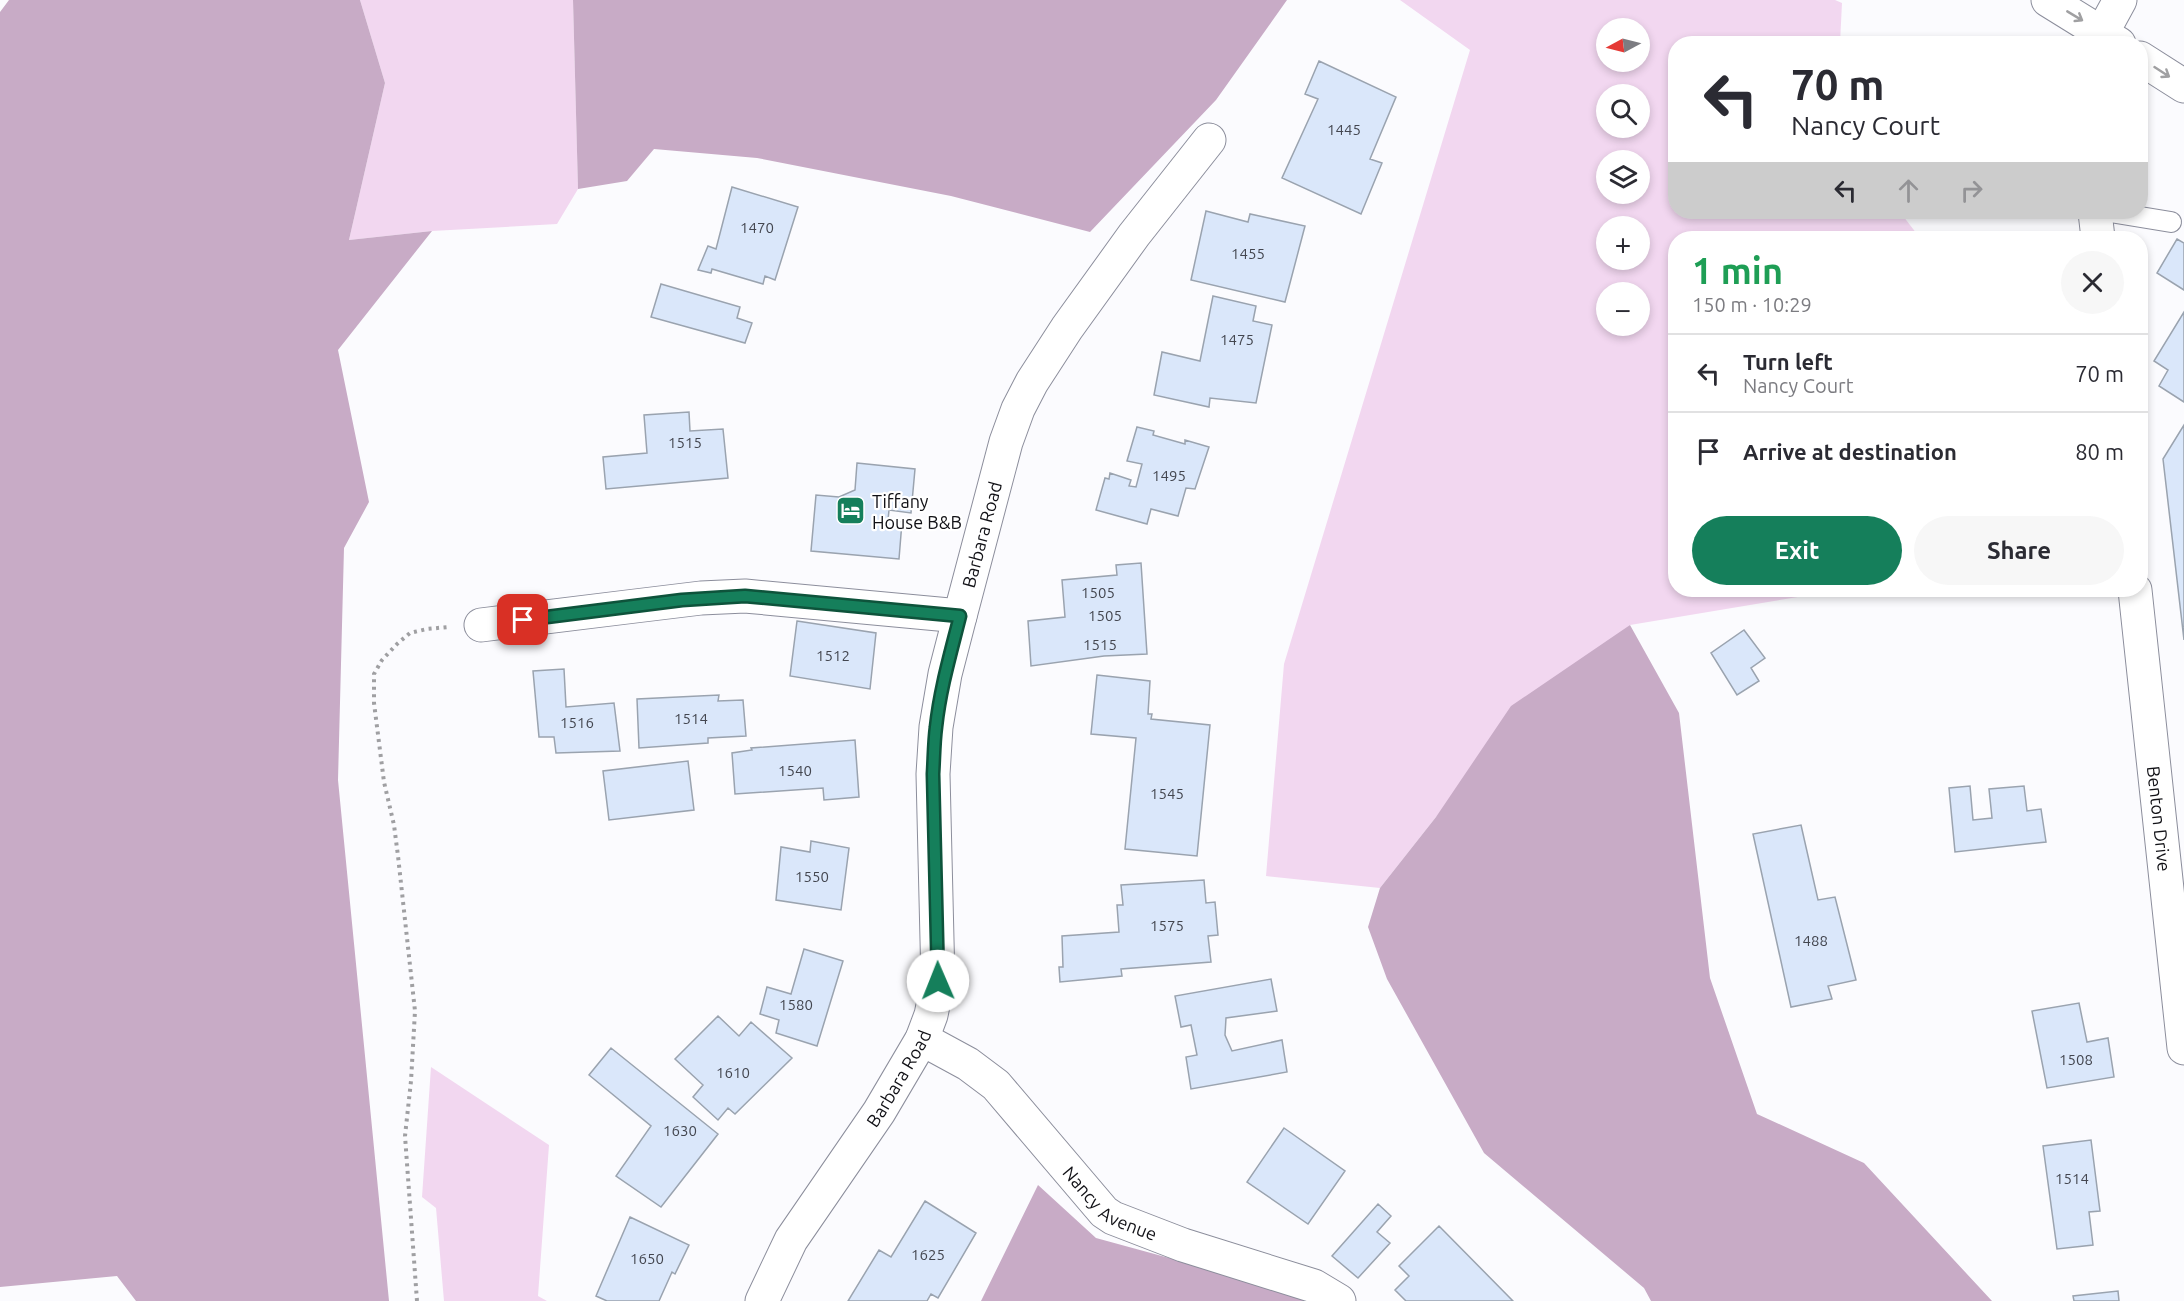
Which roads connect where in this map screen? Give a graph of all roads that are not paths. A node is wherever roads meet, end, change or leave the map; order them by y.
1 (2048, 0) edge
2 (2120, 0) edge
3 (2101, 36) edge
4 (2108, 36) edge
5 (2148, 63) edge
6 (2184, 86) edge
7 (1209, 140) dead end
8 (2148, 218) edge
9 (2171, 222) dead end
10 (2136, 597) edge
11 (960, 616) junction
12 (481, 625) road end
13 (2179, 968) edge
14 (922, 1039) junction
15 (2184, 1048) edge
16 (762, 1301) edge
17 (1339, 1301) edge

1 -> 3 street
2 - 4 street
5 -> 6 street
7 - 11 street, Barbara Road
8 - 9 lane
10 - 13 street, Benton Drive
11 - 12 street
11 - 14 street, Barbara Road
13 - 15 street, Benton Drive
14 - 16 street, Barbara Road
14 - 17 street, Nancy Avenue

